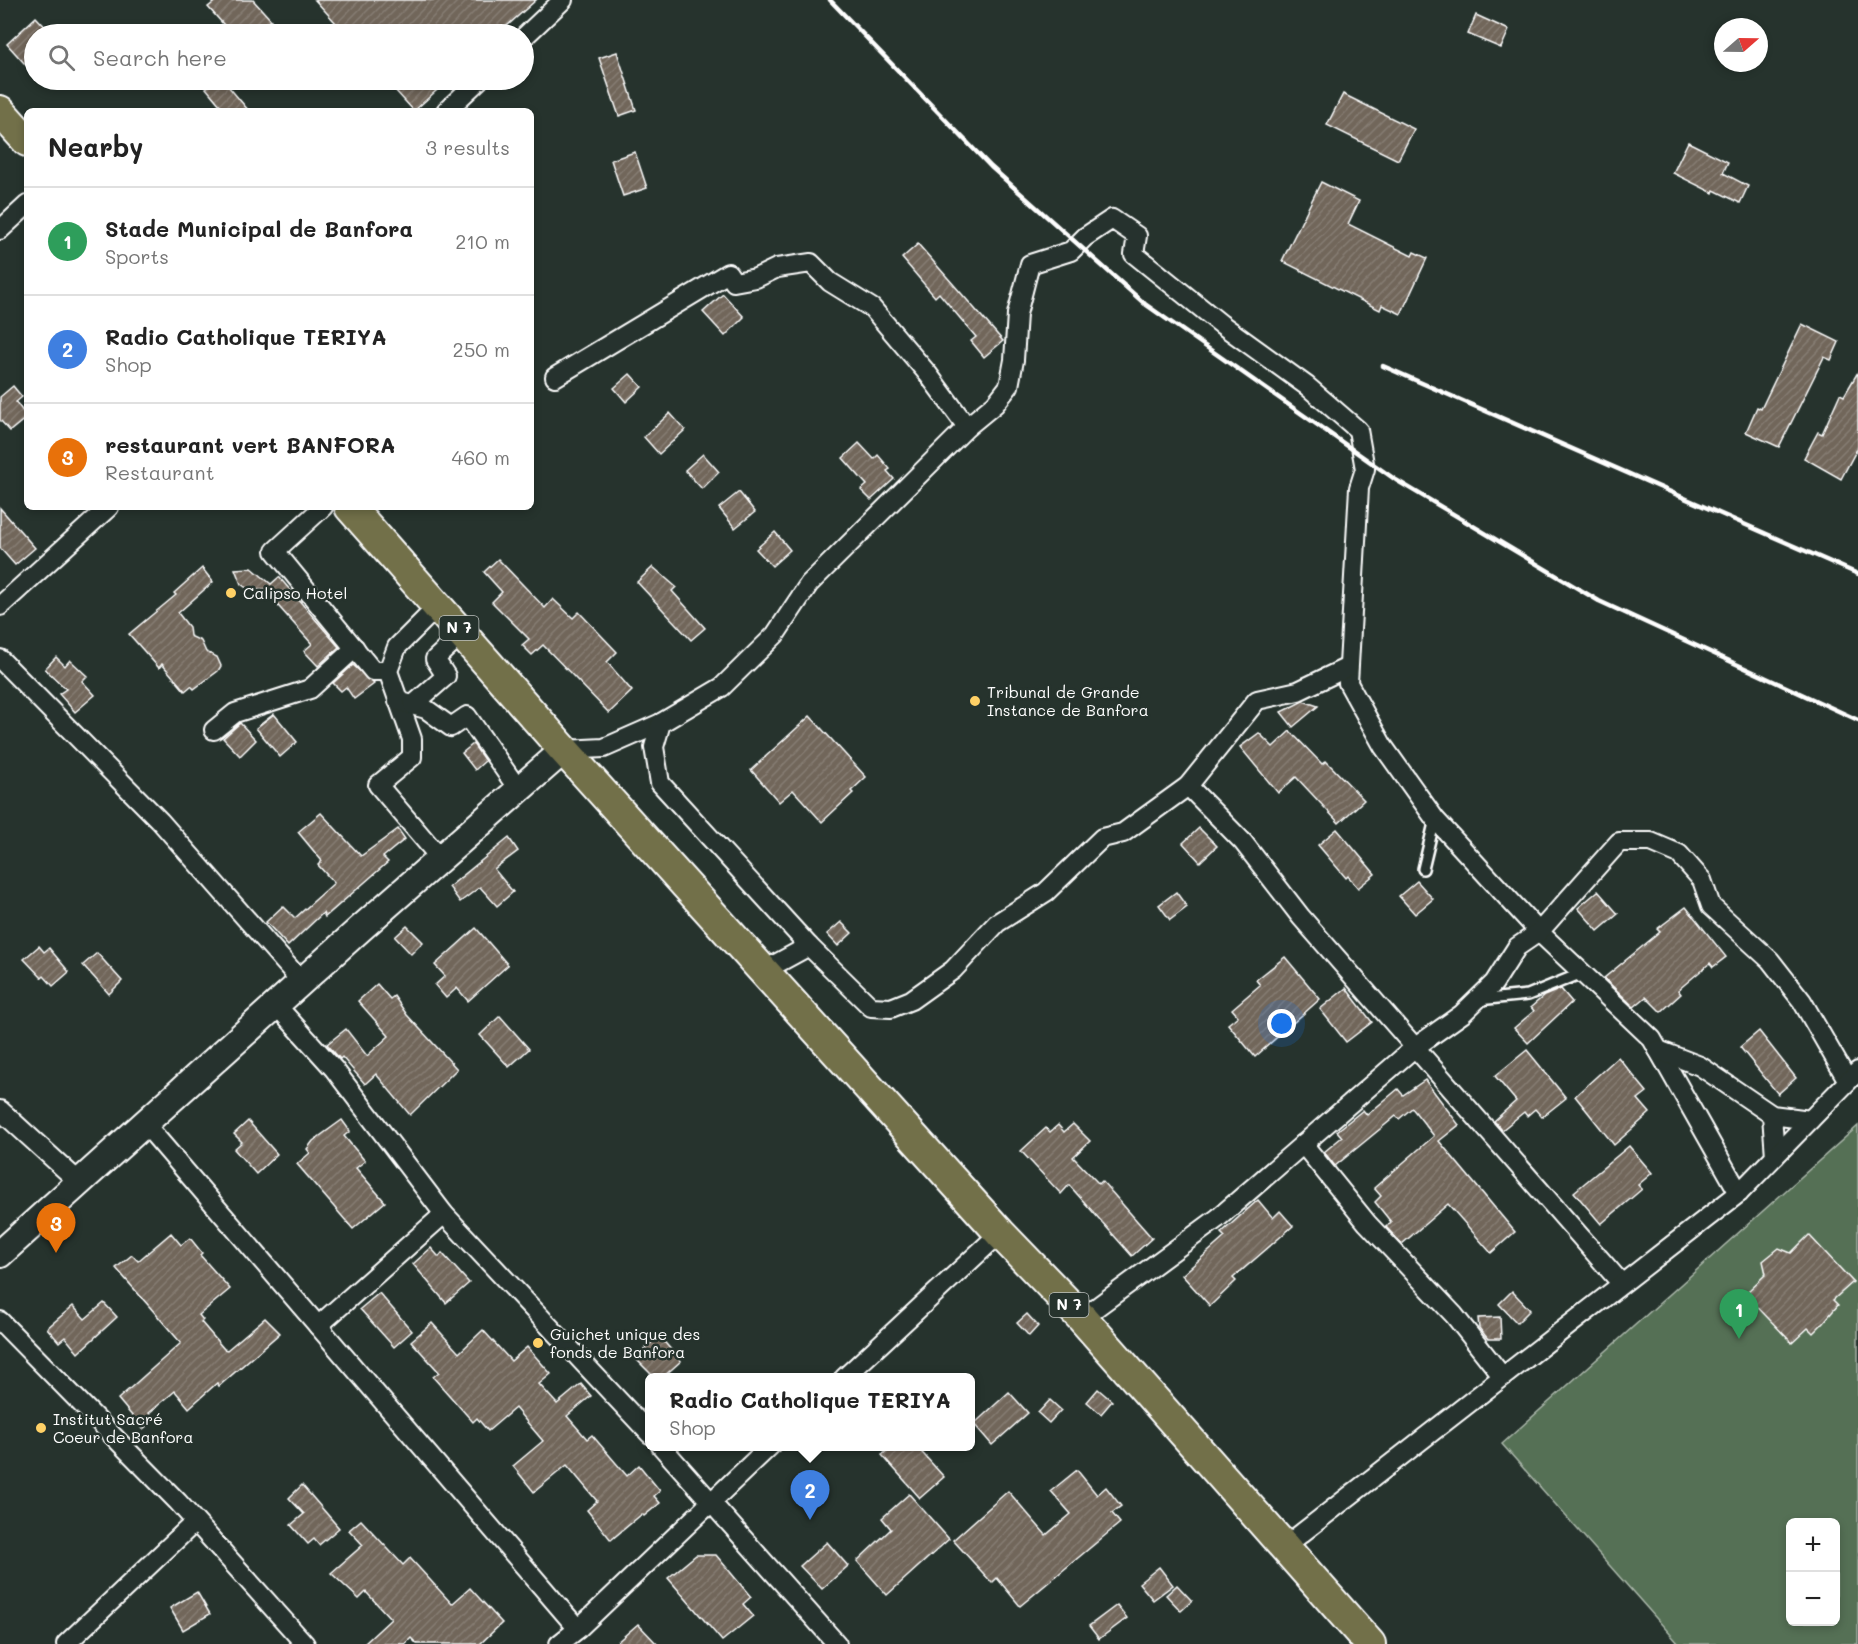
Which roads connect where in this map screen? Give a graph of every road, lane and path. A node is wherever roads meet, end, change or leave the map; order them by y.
1 (563, 0) edge
2 (534, 28) edge
3 (468, 90) edge
4 (449, 108) edge
5 (0, 111) edge
6 (24, 138) edge
7 (24, 208) edge
8 (0, 230) edge
9 (555, 377) dead end
10 (967, 427) junction
11 (106, 510) edge
12 (320, 510) edge
13 (353, 510) edge
14 (439, 605) junction
15 (0, 606) edge
16 (463, 633) junction
17 (355, 648) junction
18 (0, 659) edge
19 (1348, 667) junction
20 (388, 671) junction
21 (405, 703) junction
22 (661, 723) junction
23 (214, 730) dead end
24 (564, 750) junction
25 (1188, 786) junction
26 (518, 789) junction
27 (1435, 819) junction
28 (440, 858) junction
29 (1423, 869) dead end
30 (1539, 932) junction
31 (809, 946) junction
32 (763, 971) junction
33 (1582, 973) junction
34 (302, 982) junction
35 (1476, 1001) junction
36 (277, 1006) junction
37 (1414, 1048) junction
38 (1658, 1050) junction
39 (1853, 1076) edge
40 (0, 1110) edge
41 (1772, 1115) junction
42 (1810, 1119) junction
43 (145, 1124) junction
44 (1303, 1144) junction
45 (1775, 1156) junction
46 (80, 1183) junction
47 (1739, 1193) junction
48 (444, 1214) junction
49 (1000, 1233) junction
50 (0, 1254) edge
51 (1621, 1283) junction
52 (1082, 1318) junction
53 (0, 1321) edge
54 (318, 1326) junction
55 (848, 1373) edge
56 (1502, 1376) junction
57 (645, 1429) edge
58 (665, 1451) edge
59 (765, 1451) edge
60 (709, 1502) junction
61 (195, 1522) junction
62 (1284, 1547) junction
63 (578, 1629) junction
64 (66, 1644) edge
65 (304, 1644) edge
66 (559, 1644) edge
67 (837, 1644) edge
68 (1370, 1644) edge

1 - 2 street
3 - 4 street
5 - 6 highway
7 - 8 street
9 - 10 street
10 - 19 street
10 - 22 street
11 - 15 street
12 - 17 street
13 - 14 highway, N 7
14 - 16 highway, N 7
14 - 20 street
16 - 21 street
16 - 24 highway, N 7
17 - 20 street
17 - 23 street
18 - 34 street
19 - 25 street
19 - 27 street
20 - 21 street
21 - 26 street
21 - 28 street
22 - 24 street
22 - 31 street
24 - 26 main road
24 - 32 highway, N 7
25 - 31 street
25 - 37 street
26 - 28 main road
27 - 29 lane
27 - 30 street
28 - 34 main road
30 - 33 street
30 - 35 street
30 - 39 street
31 - 32 street
32 - 49 highway, N 7
33 - 35 lane
33 - 38 street
34 - 36 main road
35 - 37 street
36 - 43 main road
36 - 48 street
37 - 44 street
37 - 51 street
38 - 41 street
38 - 47 street
39 - 42 street
40 - 46 street
41 - 42 street
41 - 45 street
42 - 45 street
43 - 46 main road
43 - 54 street
44 - 52 street
44 - 56 street
45 - 47 street
46 - 50 main road
47 - 51 street
48 - 54 street
48 - 57 street
49 - 52 highway, N 7
49 - 55 street
51 - 56 street
52 - 62 highway, N 7
53 - 61 street
54 - 63 street
56 - 62 street
58 - 60 street
59 - 60 street
60 - 63 street
60 - 67 street
61 - 64 street
61 - 65 street
62 - 68 highway, N 7
63 - 66 street

